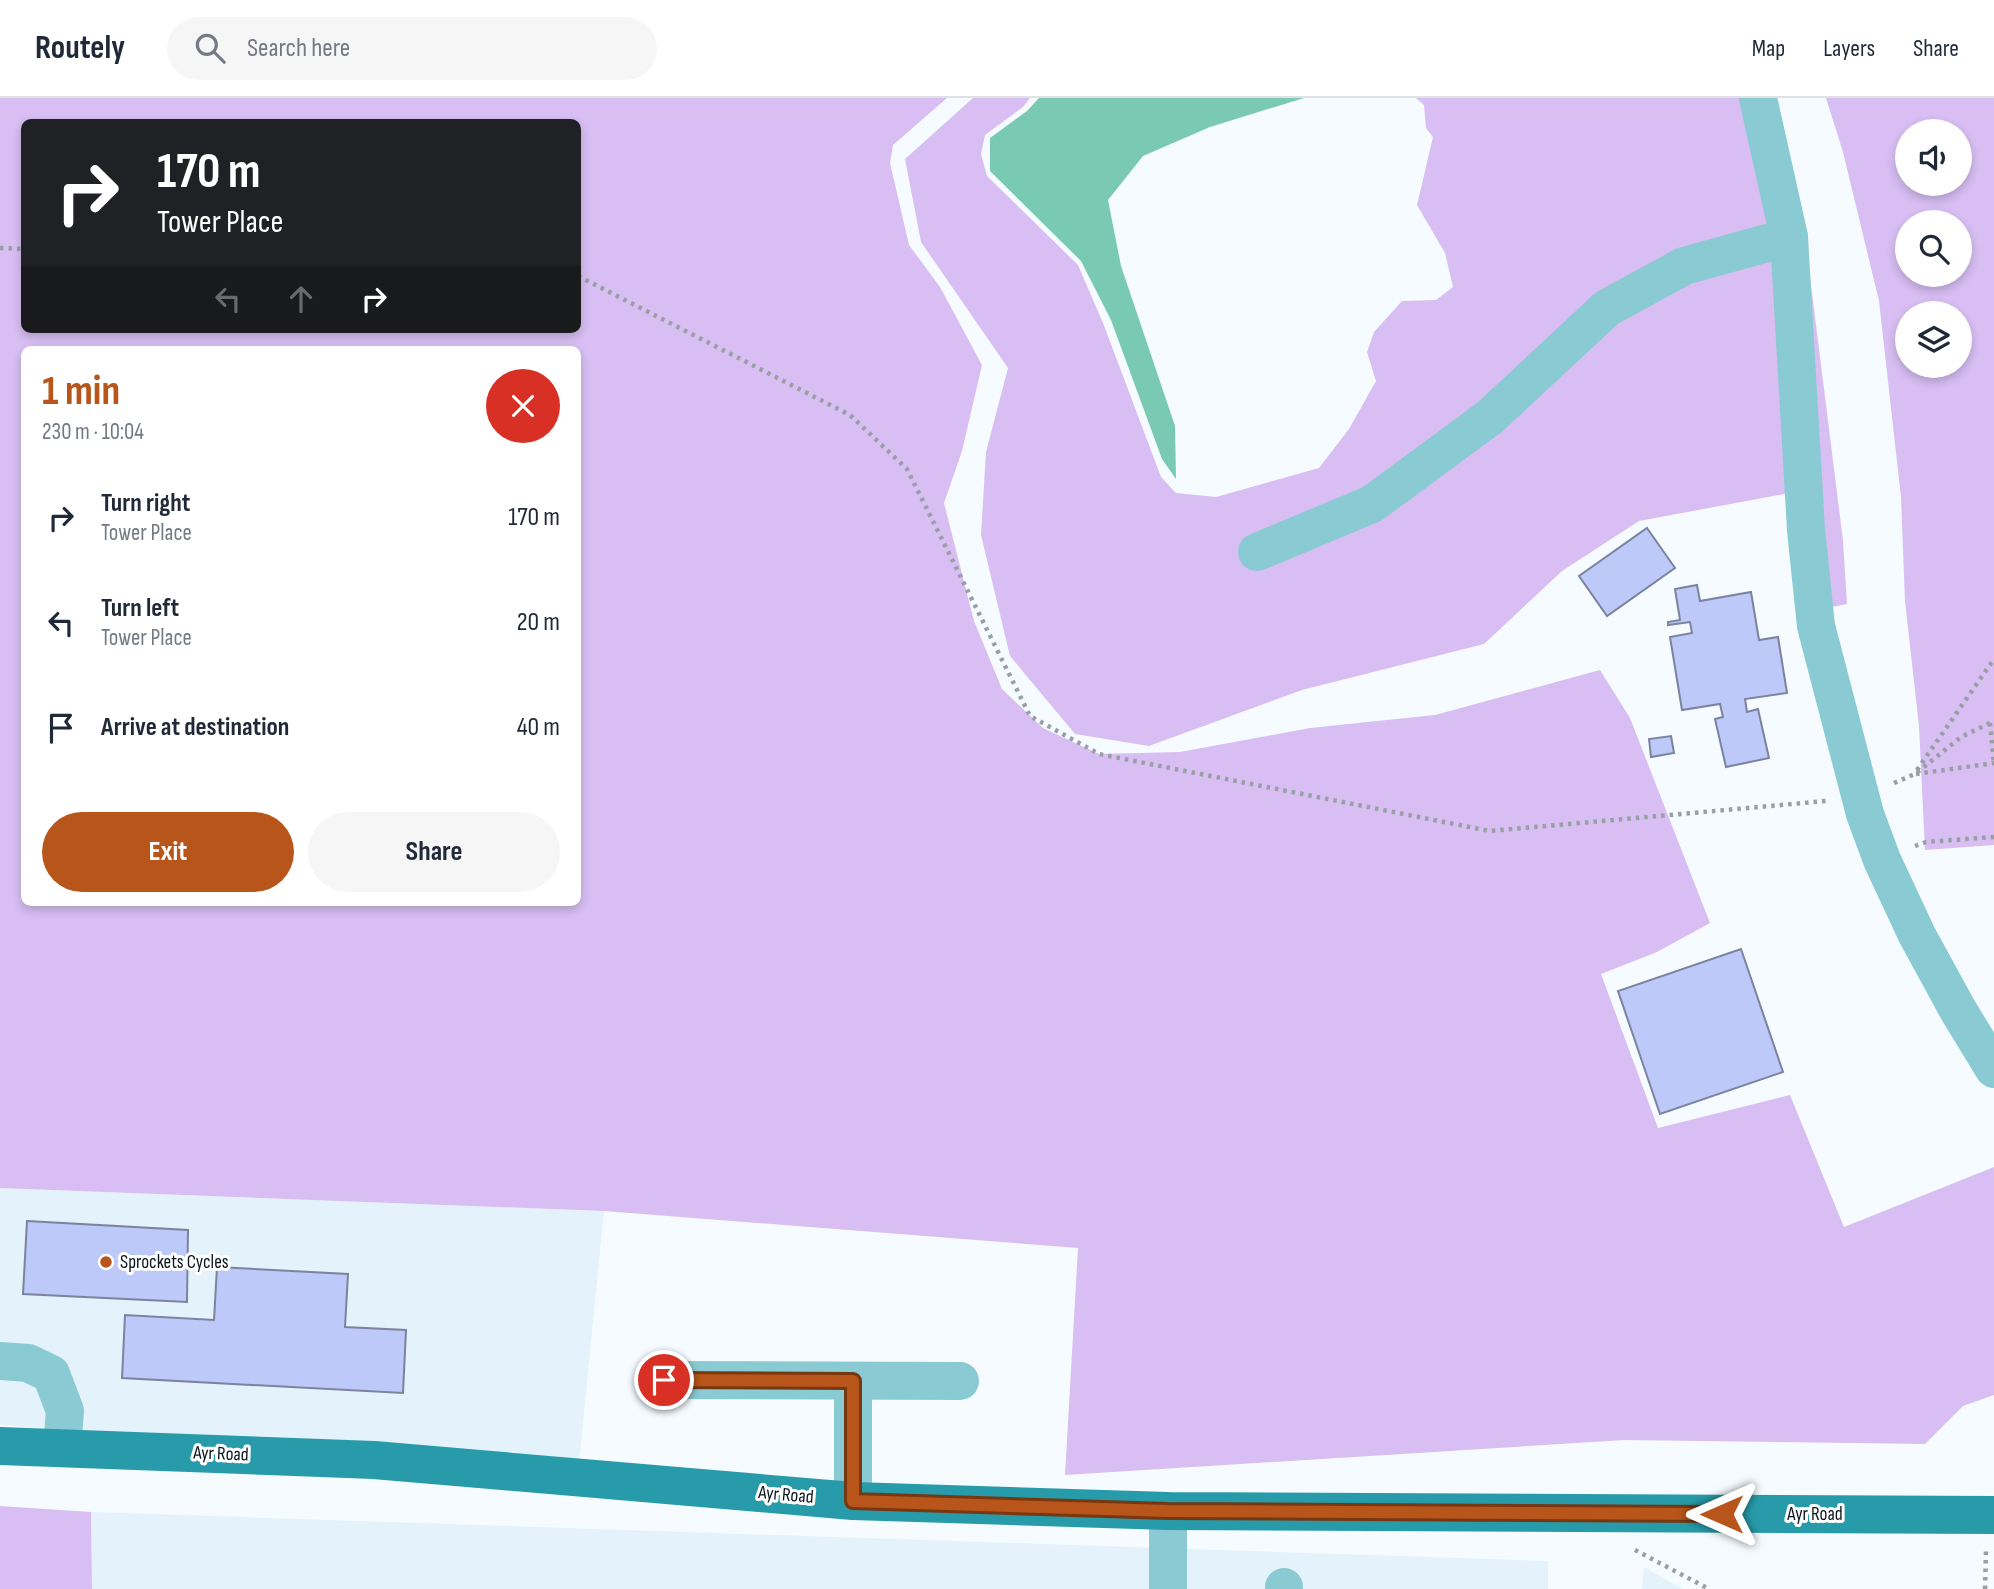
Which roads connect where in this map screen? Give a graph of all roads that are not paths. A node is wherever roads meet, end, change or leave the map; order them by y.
1 (1758, 98) edge
2 (1789, 237) junction
3 (1257, 552) dead end
4 (1994, 1069) edge
5 (0, 1361) edge
6 (664, 1380) dead end
7 (853, 1381) junction
8 (960, 1381) dead end
9 (0, 1446) edge
10 (62, 1448) junction
11 (853, 1501) junction
12 (1168, 1511) junction
13 (1994, 1515) edge
14 (1168, 1589) edge

1 - 2 street
2 - 3 street
2 - 4 street
5 - 10 street
6 - 7 street
7 - 8 street
7 - 11 street
9 - 10 main road, Ayr Road
10 - 11 main road, Ayr Road
11 - 12 main road, Ayr Road
12 - 13 main road, Ayr Road
12 - 14 street

